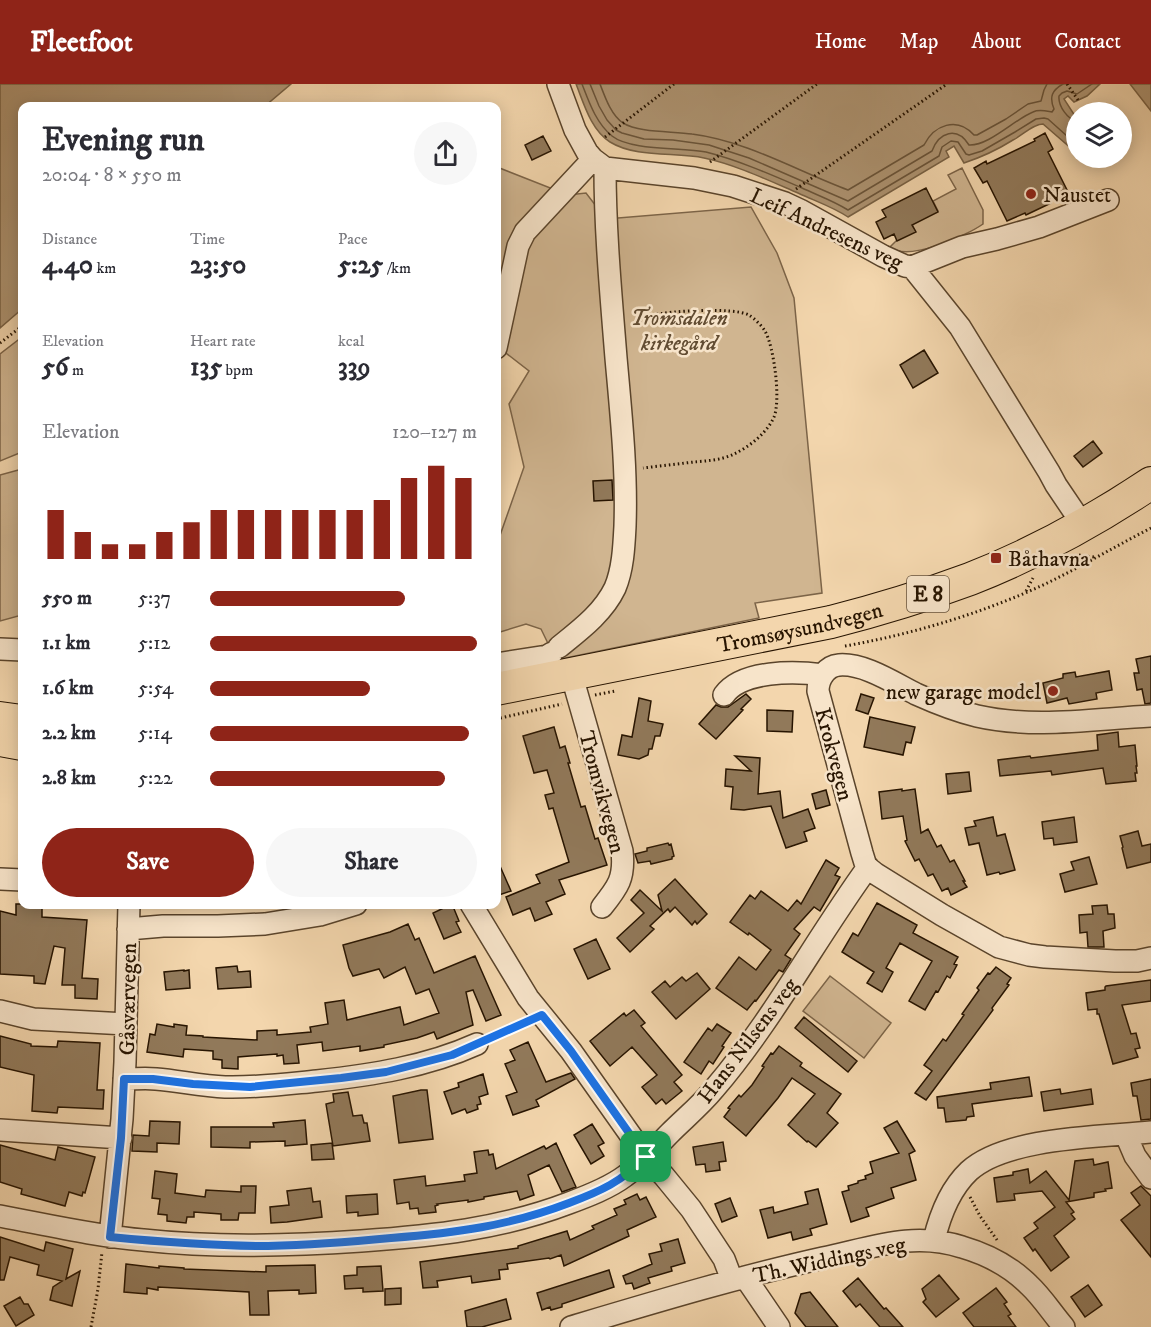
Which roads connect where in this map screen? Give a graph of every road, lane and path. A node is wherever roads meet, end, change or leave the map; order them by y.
1 (558, 84) edge
2 (674, 84) edge
3 (817, 84) edge
4 (947, 84) edge
5 (1067, 84) edge
6 (1078, 100) dead end
7 (605, 138) dead end
8 (710, 162) dead end
9 (599, 163) junction
10 (787, 195) dead end
11 (1108, 200) dead end
12 (912, 267) junction
13 (501, 325) edge
14 (18, 329) edge
15 (614, 333) junction
16 (0, 343) edge
17 (625, 470) junction
18 (1151, 483) edge
19 (1083, 525) junction
20 (0, 649) edge
21 (18, 650) edge
22 (557, 657) junction
23 (501, 663) edge
24 (823, 675) junction
25 (501, 686) edge
26 (724, 695) dead end
27 (1151, 716) edge
28 (0, 717) edge
29 (18, 720) edge
30 (0, 740) edge
31 (18, 743) edge
32 (868, 867) junction
33 (0, 879) edge
34 (18, 880) edge
35 (602, 907) dead end
36 (129, 909) edge
37 (340, 909) edge
38 (474, 909) edge
39 (128, 929) junction
40 (1151, 958) edge
41 (0, 1011) edge
42 (542, 1015) junction
43 (126, 1024) junction
44 (477, 1044) joint
45 (124, 1079) junction
46 (0, 1130) edge
47 (1151, 1132) edge
48 (1126, 1135) junction
49 (121, 1138) junction
50 (646, 1157) junction
51 (1151, 1178) edge
52 (961, 1180) junction
53 (0, 1216) edge
54 (107, 1236) junction
55 (934, 1240) junction
56 (1009, 1269) junction
57 (739, 1279) junction
58 (91, 1327) edge
59 (571, 1327) edge
60 (779, 1327) edge
61 (1064, 1327) edge

1 - 9 street
2 - 7 path
3 - 8 path
4 - 10 path
5 - 6 path
9 - 12 street, Leif Andresens veg
9 - 13 street
9 - 15 street
11 - 12 street
12 - 19 street, Leif Andresens veg
14 - 16 path
15 - 17 street
15 - 17 path
17 - 22 street
18 - 19 highway, Tromsøysundvegen / E 8
19 - 22 highway, Tromsøysundvegen / E 8
20 - 21 street
22 - 23 street
22 - 25 highway, Tromsøysundvegen / E 8
22 - 35 street, Tromvikvegen
24 - 26 street
24 - 27 street, Krokvegen
24 - 32 street, Krokvegen
28 - 29 highway
30 - 31 highway
32 - 40 street
32 - 50 street, Hans Nilsens veg
33 - 34 street
36 - 39 street, Gåsværvegen
37 - 39 street
38 - 42 street
39 - 43 street, Gåsværvegen
41 - 43 street
42 - 44 path
42 - 50 street
43 - 45 street, Gåsværvegen
44 - 45 street
45 - 49 street, Gåsværvegen
46 - 49 street
47 - 48 street, Th. Widdings veg
48 - 51 street
48 - 52 street, Th. Widdings veg
49 - 54 street, Gåsværvegen
50 - 54 street, Hans Nilsens veg
50 - 57 street
52 - 55 street, Th. Widdings veg
52 - 56 path
53 - 54 street, Hans Nilsens veg
54 - 58 path
55 - 56 street
55 - 57 street, Th. Widdings veg
56 - 61 street
57 - 59 street, Th. Widdings veg
57 - 60 street

